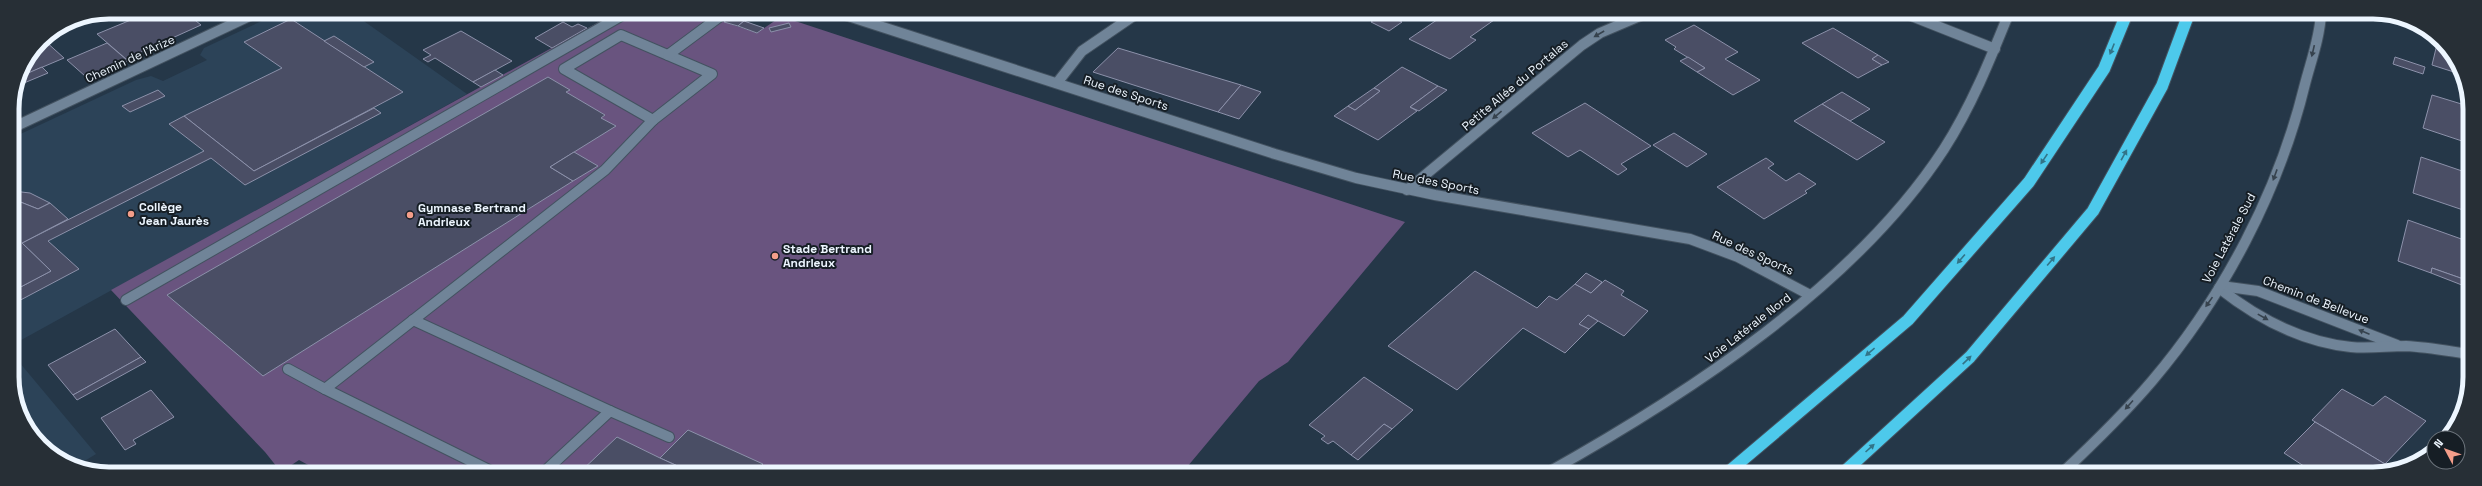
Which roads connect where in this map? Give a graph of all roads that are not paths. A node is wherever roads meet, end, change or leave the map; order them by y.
1 (243, 19) edge
2 (616, 19) edge
3 (717, 19) edge
4 (858, 19) edge
5 (1129, 19) edge
6 (1633, 19) edge
7 (1917, 19) edge
8 (2006, 19) edge
9 (2125, 19) edge
10 (2187, 19) edge
11 (2320, 19) edge
12 (1994, 49) junction
13 (668, 55) junction
14 (1057, 83) junction
15 (653, 120) junction
16 (19, 125) edge
17 (1407, 190) junction
18 (2220, 287) junction
19 (1810, 295) junction
20 (126, 300) dead end
21 (413, 320) junction
22 (2400, 346) junction
23 (2463, 353) edge
24 (288, 369) dead end
25 (325, 389) junction
26 (610, 410) junction
27 (669, 437) dead end
28 (483, 467) edge
29 (549, 467) edge
30 (1556, 467) edge
31 (1734, 467) edge
32 (1850, 467) edge
33 (2068, 467) edge

1 - 16 street, Chemin de l'Arize
2 - 20 street
3 - 13 street
4 - 14 street, Rue des Sports
5 - 14 street, Rue des Sports
6 -> 17 street, Petite Allée du Portalas
7 - 12 street
8 - 12 street, Voie Latérale Nord
9 -> 31 highway
32 -> 10 highway
11 -> 18 street, Voie Latérale Sud
12 - 19 street, Voie Latérale Nord
13 - 15 street
13 - 15 street
14 - 17 street, Rue des Sports
15 - 21 street
17 - 19 street, Rue des Sports
22 -> 18 street, Chemin de Bellevue
18 -> 22 street, Chemin de Bellevue
18 -> 33 street, Voie Latérale Sud
19 - 30 street, Voie Latérale Nord
21 - 25 street
21 - 26 street
22 - 23 street, Chemin de Bellevue
24 - 25 street
25 - 28 street
26 - 27 street
26 - 29 street

